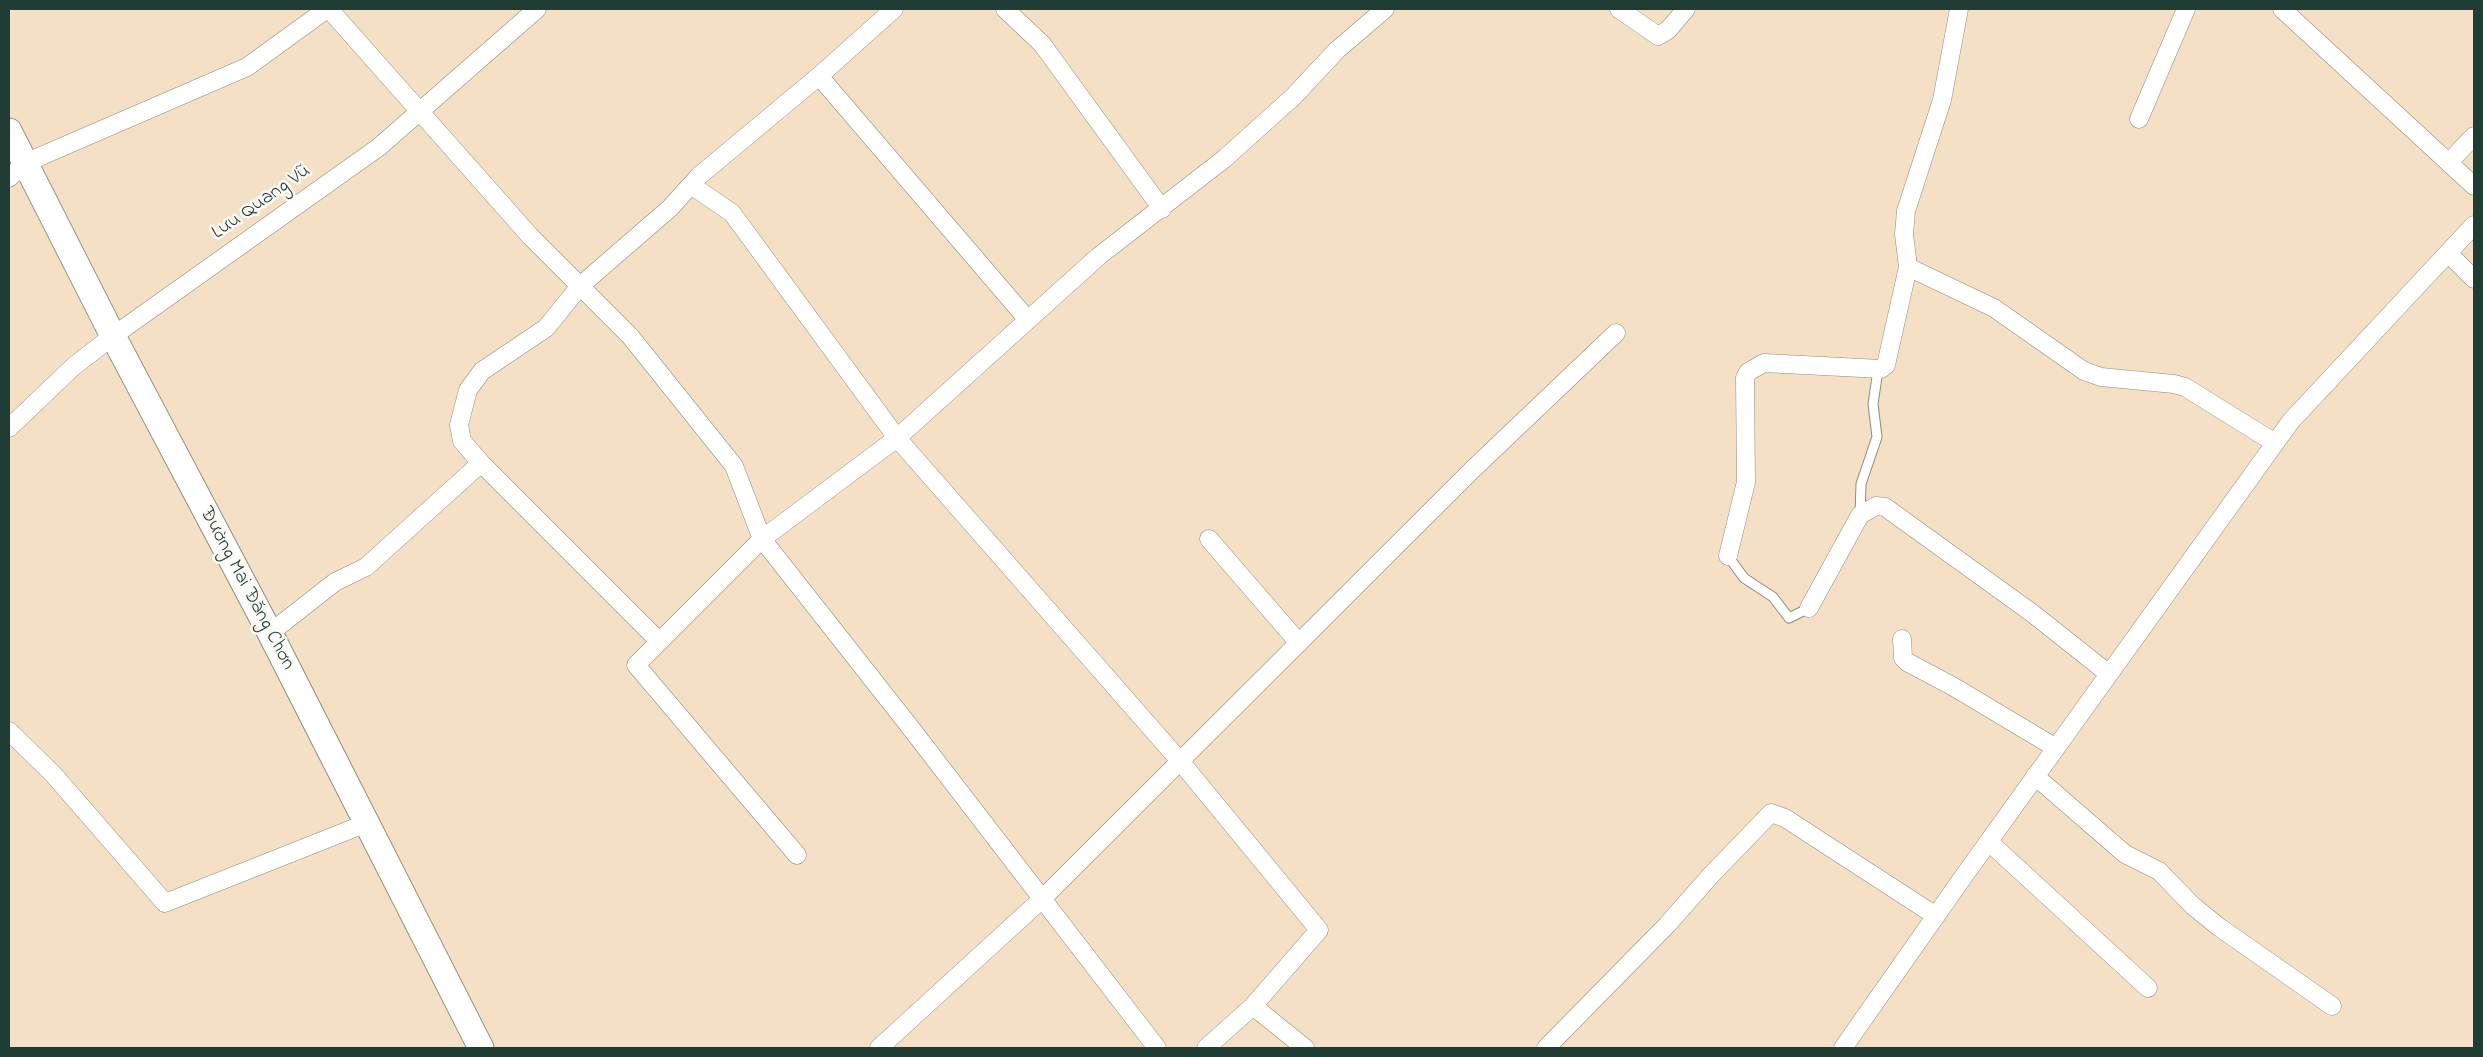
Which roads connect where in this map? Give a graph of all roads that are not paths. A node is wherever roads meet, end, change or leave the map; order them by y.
1 (328, 9) edge
2 (537, 9) edge
3 (894, 9) edge
4 (1005, 9) edge
5 (1385, 9) edge
6 (1619, 9) edge
7 (1686, 9) edge
8 (1959, 9) edge
9 (2186, 9) edge
10 (2282, 9) edge
11 (819, 76) junction
12 (420, 110) junction
13 (2138, 119) dead end
14 (9, 131) edge
15 (2474, 136) edge
16 (2449, 162) junction
17 (17, 170) edge
18 (691, 185) junction
19 (2474, 186) edge
20 (1162, 209) junction
21 (2474, 225) edge
22 (2448, 254) junction
23 (1908, 267) junction
24 (2474, 279) edge
25 (580, 286) junction
26 (1028, 320) junction
27 (1616, 333) dead end
28 (113, 336) junction
29 (1878, 370) junction
30 (9, 428) edge
31 (897, 438) junction
32 (2275, 443) junction
33 (481, 464) junction
34 (1860, 515) junction
35 (762, 539) junction
36 (1209, 539) dead end
37 (1728, 556) joint
38 (1809, 608) joint
39 (270, 633) junction
40 (1902, 639) dead end
41 (659, 641) junction
42 (1299, 643) junction
43 (2109, 674) junction
44 (9, 732) edge
45 (2056, 748) junction
46 (1180, 761) junction
47 (2035, 776) junction
48 (367, 823) junction
49 (1988, 842) junction
50 (797, 855) dead end
51 (1042, 899) junction
52 (1936, 916) junction
53 (2148, 988) dead end
54 (1253, 1006) junction
55 (2332, 1006) dead end
56 (481, 1048) edge
57 (879, 1048) edge
58 (1157, 1048) edge
59 (1206, 1048) edge
60 (1305, 1048) edge
61 (1546, 1048) edge
62 (1843, 1048) edge

1 - 12 street
1 - 17 street
2 - 12 street, Lưu Quang Vũ
3 - 11 street
4 - 20 street
5 - 20 street
6 - 7 street
8 - 23 street
9 - 13 street
10 - 16 street
11 - 18 street
11 - 26 street
12 - 25 street
12 - 28 street, Lưu Quang Vũ
14 - 17 main road, Đường Mai Đăng Chơn
15 - 16 street
16 - 19 street
17 - 28 main road, Đường Mai Đăng Chơn
18 - 25 street
18 - 31 street
20 - 26 street
21 - 22 street
22 - 24 street
22 - 32 street
23 - 29 street
23 - 32 street
25 - 33 street
25 - 35 street
26 - 31 street
27 - 42 street
28 - 30 street, Lưu Quang Vũ
28 - 39 main road, Đường Mai Đăng Chơn
29 - 34 lane
29 - 37 street
31 - 35 street
31 - 46 street
32 - 43 street
33 - 39 street
33 - 41 street
34 - 38 street
34 - 43 street
35 - 41 street
35 - 51 street
36 - 42 street
37 - 38 lane
39 - 48 main road, Đường Mai Đăng Chơn
40 - 45 street
41 - 50 street
42 - 46 street
43 - 45 street
44 - 48 street
45 - 47 street
46 - 51 street
46 - 54 street
47 - 49 street
47 - 55 street
48 - 56 main road, Đường Mai Đăng Chơn
49 - 52 street
49 - 53 street
51 - 57 street
51 - 58 street
52 - 61 street
52 - 62 street
54 - 59 street
54 - 60 street

